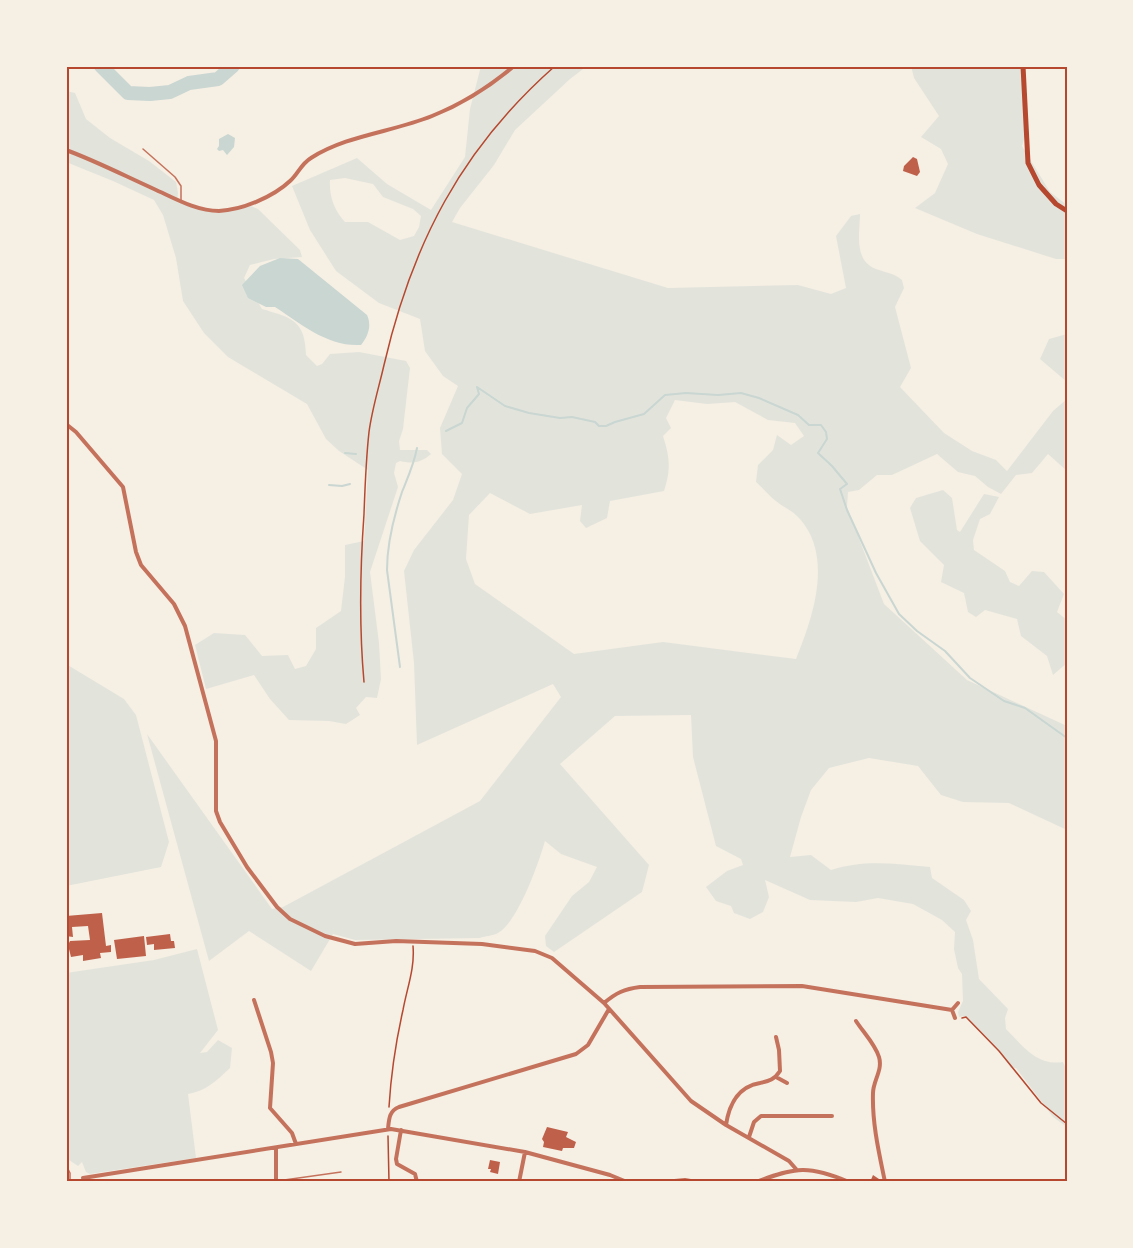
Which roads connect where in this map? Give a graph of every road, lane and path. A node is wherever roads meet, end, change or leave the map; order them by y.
1 (514, 66) edge
2 (555, 66) edge
3 (1023, 66) edge
4 (143, 149) dead end
5 (66, 150) edge
6 (181, 201) junction
7 (1067, 211) edge
8 (66, 424) edge
9 (364, 682) dead end
10 (413, 942) junction
11 (254, 1000) dead end
12 (604, 1003) junction
13 (958, 1003) dead end
14 (609, 1009) junction
15 (952, 1010) junction
16 (955, 1018) joint
17 (856, 1021) dead end
18 (776, 1037) dead end
19 (776, 1077) junction
20 (787, 1083) dead end
21 (390, 1113) junction
22 (832, 1116) dead end
23 (1067, 1124) edge
24 (726, 1125) junction
25 (387, 1129) junction
26 (401, 1130) junction
27 (749, 1137) junction
28 (296, 1144) junction
29 (276, 1148) junction
30 (525, 1152) junction
31 (66, 1165) edge
32 (796, 1169) junction
33 (341, 1172) dead end
34 (84, 1178) dead end
35 (70, 1182) edge
36 (276, 1182) edge
37 (389, 1182) edge
38 (417, 1182) edge
39 (519, 1182) edge
40 (627, 1182) edge
41 (664, 1182) edge
42 (696, 1182) edge
43 (756, 1182) edge
44 (849, 1182) edge
45 (885, 1182) edge

1 - 6 street
2 - 9 path
3 - 7 main road
4 - 6 lane
5 - 6 street
8 - 10 street
10 - 12 street
10 - 21 path
11 - 28 street
12 - 14 street
12 - 15 street
13 - 15 street
14 - 21 street
14 - 24 street
15 - 16 street
16 - 23 path
17 - 45 street
18 - 19 street
19 - 20 street
19 - 24 street
21 - 25 street
22 - 27 street
24 - 27 street
25 - 26 street
25 - 28 street
25 - 37 path
26 - 30 street
26 - 38 street
27 - 32 street
28 - 29 street
29 - 34 street
29 - 36 street
30 - 39 street
30 - 40 street
31 - 35 lane
32 - 43 street
32 - 44 street
33 - 36 lane
41 - 42 street

